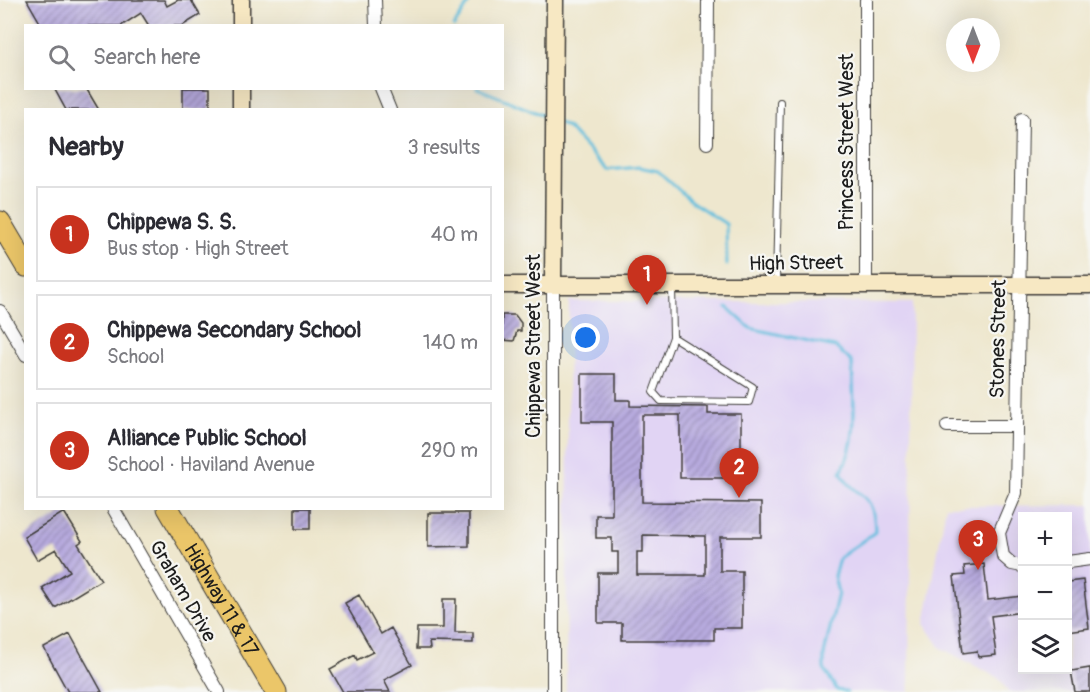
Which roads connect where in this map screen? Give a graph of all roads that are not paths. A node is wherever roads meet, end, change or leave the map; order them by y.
1 (242, 0) edge
2 (375, 0) edge
3 (555, 0) edge
4 (708, 0) edge
5 (866, 0) edge
6 (241, 24) edge
7 (376, 24) edge
8 (241, 90) edge
9 (382, 90) edge
10 (780, 102) dead end
11 (241, 108) edge
12 (389, 108) edge
13 (1022, 119) dead end
14 (707, 143) dead end
15 (0, 222) edge
16 (24, 263) edge
17 (866, 283) junction
18 (776, 284) junction
19 (504, 285) edge
20 (553, 285) junction
21 (672, 285) junction
22 (1019, 285) junction
23 (1090, 285) edge
24 (0, 311) edge
25 (673, 338) junction
26 (24, 352) edge
27 (947, 426) dead end
28 (1017, 426) junction
29 (114, 510) edge
30 (169, 510) edge
31 (1090, 559) edge
32 (1072, 561) edge
33 (1018, 565) edge
34 (219, 692) edge
35 (276, 692) edge
36 (553, 692) edge

1 - 6 street
2 - 7 street
3 - 20 street, Chippewa Street West
4 - 14 street
5 - 17 street, Princess Street West
8 - 11 street
9 - 12 street
10 - 18 lane
13 - 22 street, Stones Street
15 - 16 highway
17 - 18 street, High Street
17 - 22 street, High Street
18 - 21 street, High Street
19 - 20 street, High Street
20 - 21 street, High Street
20 - 36 street, Chippewa Street West
21 - 25 lane
22 - 23 street, High Street
22 - 28 street, Stones Street
24 - 26 street
25 - 25 lane
27 - 28 street
28 - 33 street, Stones Street
29 - 34 street, Graham Drive
30 - 35 highway, Highway 11 & 17
31 - 32 street

